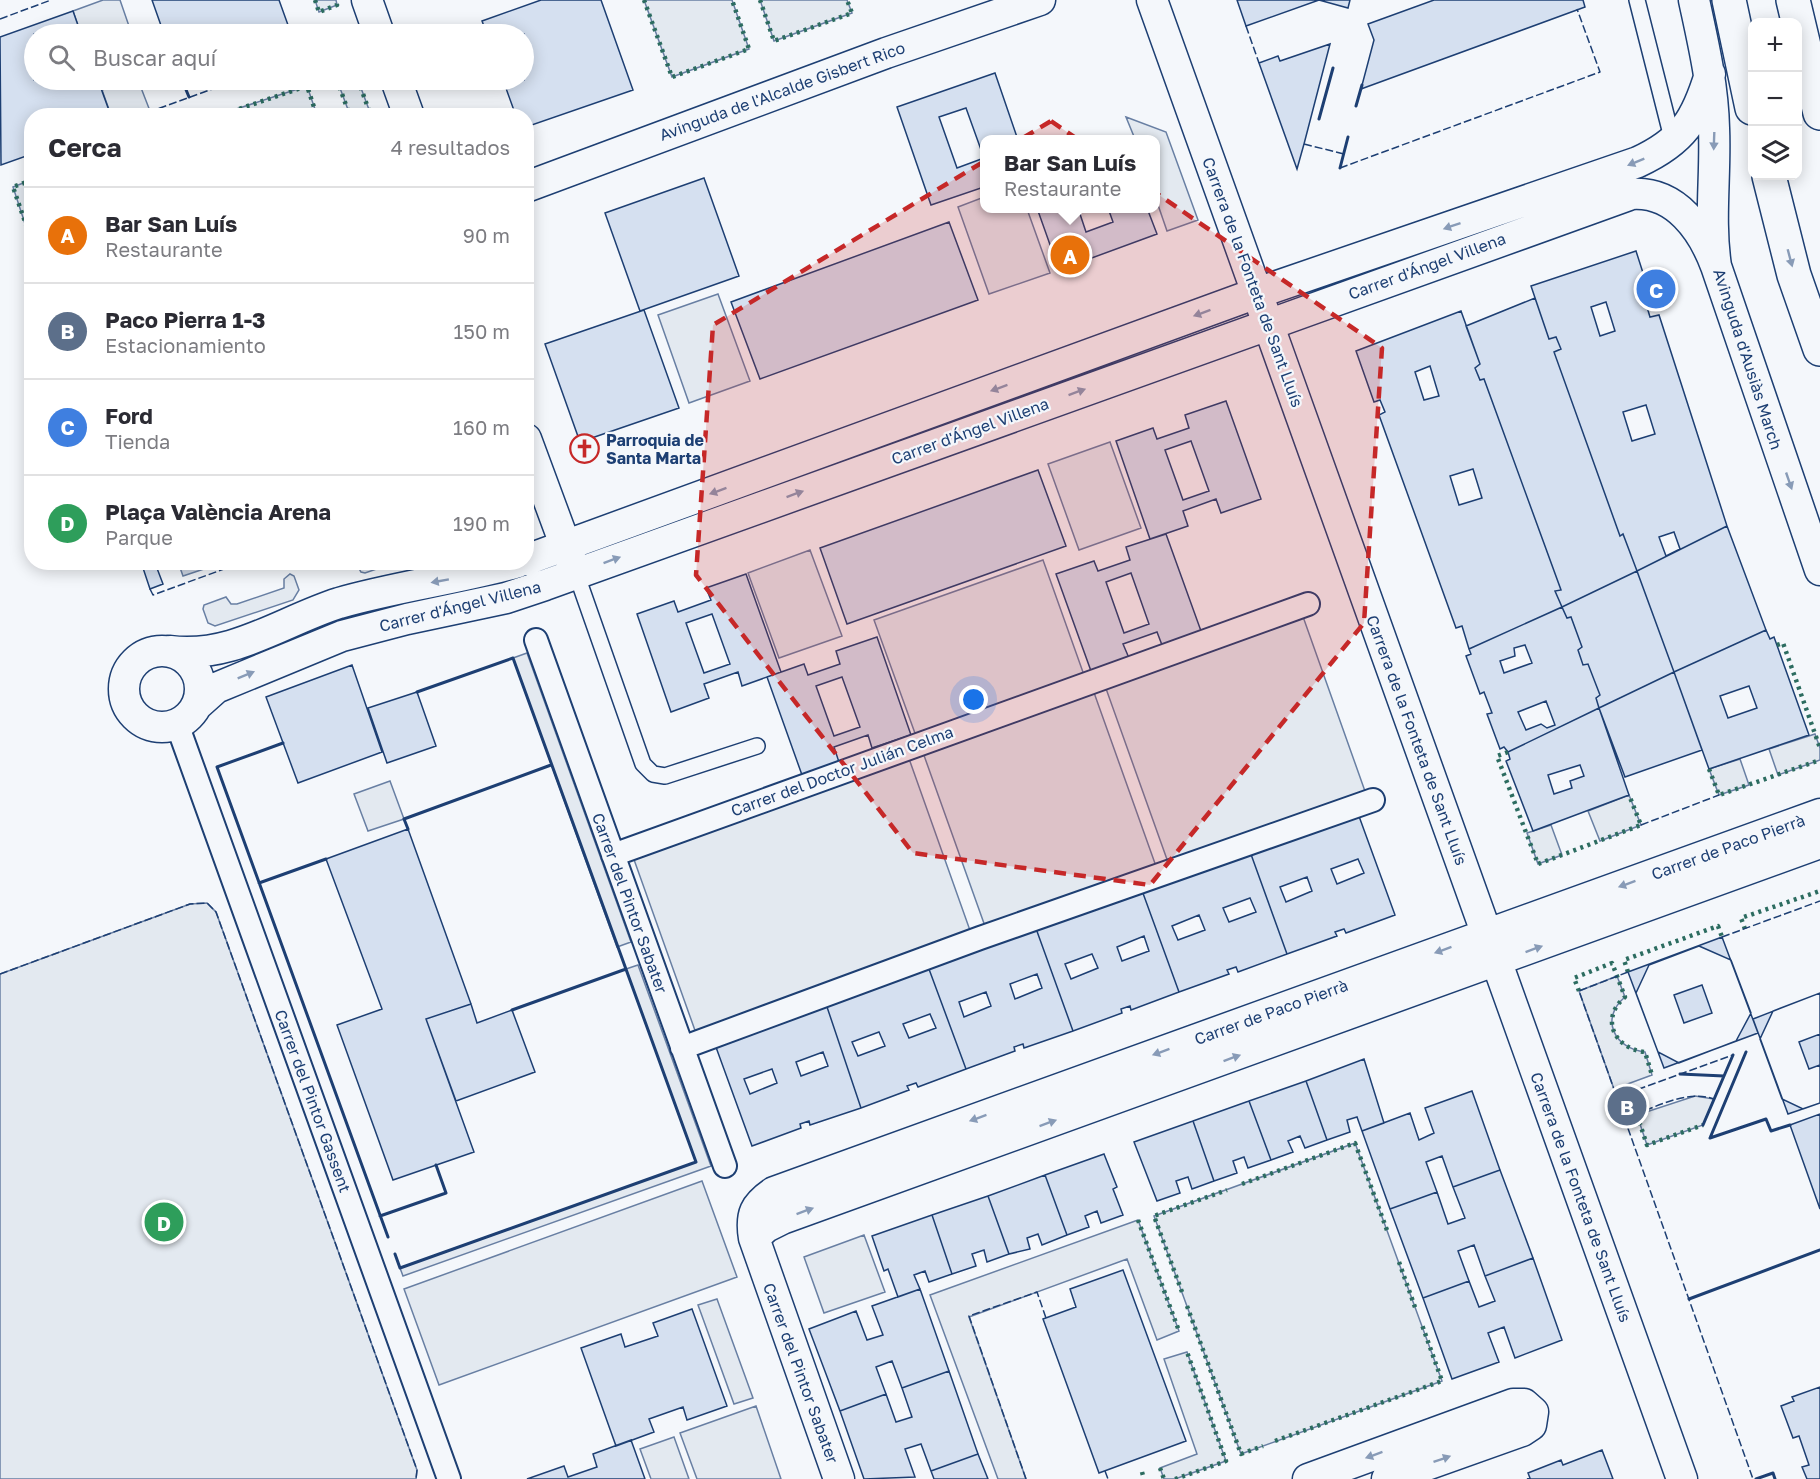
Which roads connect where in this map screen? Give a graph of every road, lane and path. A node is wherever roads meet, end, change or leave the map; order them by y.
1 (367, 0) edge
2 (1040, 0) edge
3 (1152, 0) edge
4 (1637, 0) edge
5 (1694, 0) edge
6 (1729, 0) edge
7 (1793, 0) edge
8 (375, 24) edge
9 (1710, 74) junction
10 (1748, 89) edge
11 (400, 90) edge
12 (406, 108) edge
13 (1820, 113) edge
14 (1672, 142) junction
15 (1770, 180) edge
16 (534, 183) edge
17 (1716, 266) junction
18 (1257, 293) junction
19 (1268, 323) junction
20 (1820, 349) edge
21 (534, 461) edge
22 (534, 560) edge
23 (571, 560) junction
24 (487, 570) edge
25 (1820, 570) edge
26 (1308, 604) dead end
27 (536, 640) dead end
28 (170, 651) junction
29 (187, 715) junction
30 (757, 746) dead end
31 (1373, 800) dead end
32 (1820, 814) edge
33 (1820, 843) edge
34 (614, 855) junction
35 (1487, 934) junction
36 (1497, 962) junction
37 (682, 1048) junction
38 (725, 1166) dead end
39 (754, 1238) junction
40 (764, 1266) joint
41 (449, 1479) edge
42 (839, 1479) edge
43 (1308, 1479) edge
44 (1387, 1479) edge
45 (1682, 1479) edge

1 - 8 street
2 - 16 street, Avinguda de l'Alcalde Gisbert Rico
3 - 18 street, Carrera de la Fonteta de Sant Lluís
4 - 14 lane
5 - 9 street, Avinguda d'Ausiàs March
6 - 10 main road
7 - 13 main road
9 - 14 street, Carrer d'Ángel Villena
9 -> 17 street, Avinguda d'Ausiàs March
11 - 12 street
14 -> 18 street, Carrer d'Ángel Villena
15 -> 20 main road
17 - 19 street, Carrer d'Ángel Villena
17 -> 25 street, Avinguda d'Ausiàs March
18 - 19 street, Carrera de la Fonteta de Sant Lluís
18 -> 23 street, Carrer d'Ángel Villena
23 -> 19 street, Carrer d'Ángel Villena
19 - 35 street, Carrera de la Fonteta de Sant Lluís
21 - 23 street
22 - 23 street, Carrer d'Ángel Villena
29 -> 23 street, Carrer d'Ángel Villena
23 - 30 lane
24 -> 28 street, Carrer d'Ángel Villena
26 - 34 street, Carrer del Doctor Julián Celma
27 - 34 street, Carrer del Pintor Sabater
28 - 29 street
28 - 29 street
29 - 41 street, Carrer del Pintor Gassent
31 - 37 street
32 -> 35 street, Carrer de Paco Pierrà
36 -> 33 street, Carrer de Paco Pierrà
34 - 37 street, Carrer del Pintor Sabater
35 - 36 street, Carrera de la Fonteta de Sant Lluís
35 -> 39 street, Carrer de Paco Pierrà
39 -> 36 street, Carrer de Paco Pierrà
36 - 45 street, Carrera de la Fonteta de Sant Lluís
37 - 38 street, Carrer del Pintor Sabater
39 - 40 street, Carrer de Paco Pierrà
40 - 42 street, Carrer del Pintor Sabater
44 -> 43 street

